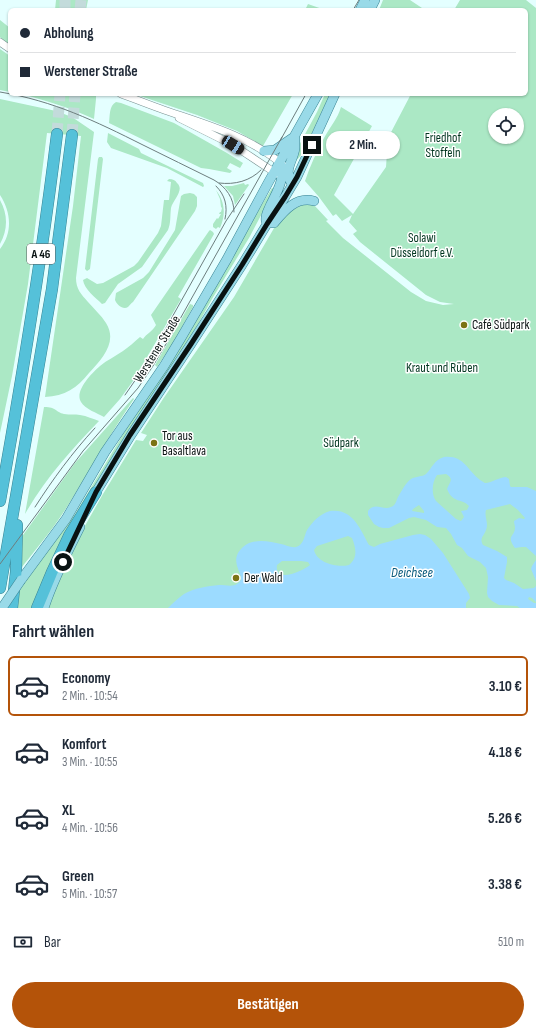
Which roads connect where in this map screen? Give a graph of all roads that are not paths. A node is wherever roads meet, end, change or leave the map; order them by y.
1 (126, 96) edge
2 (317, 96) edge
3 (334, 96) edge
4 (165, 110) junction
5 (57, 134) tunnel mouth
6 (72, 135) tunnel mouth
7 (295, 136) junction
8 (264, 151) junction
9 (306, 156) junction
10 (281, 171) junction
11 (294, 181) junction
12 (314, 201) dead end
13 (267, 224) junction
14 (23, 460) junction
15 (96, 492) junction
16 (0, 501) edge
17 (0, 588) edge
18 (2, 608) edge
19 (12, 608) edge
20 (37, 608) edge
21 (44, 608) edge

1 - 4 street
2 - 7 main road, Werstener Straße
3 - 9 main road, Werstener Straße
4 - 8 street
4 - 10 street
5 - 16 highway, A 46
6 - 14 highway, A 46
7 - 8 main road
7 - 10 main road, Werstener Straße
8 - 10 street
9 - 10 street
9 - 11 main road, Werstener Straße
10 - 11 main road
10 - 13 main road
10 - 18 main road, Werstener Straße, bridge
11 - 13 main road, Werstener Straße
12 - 13 main road
13 - 15 main road, Werstener Straße
14 - 17 highway, A 46
14 - 19 highway
15 - 20 highway
15 - 21 main road, Werstener Straße

